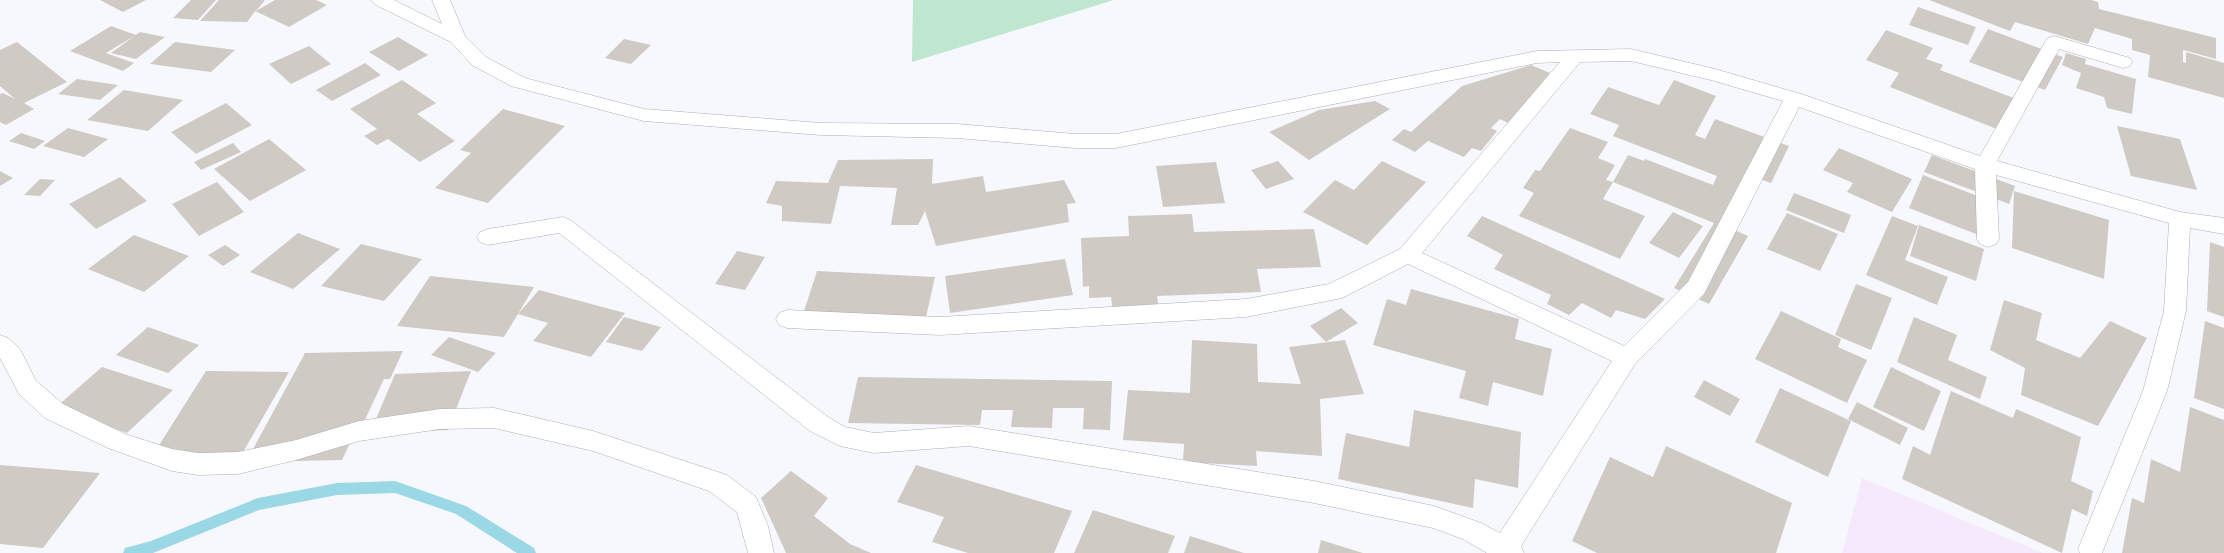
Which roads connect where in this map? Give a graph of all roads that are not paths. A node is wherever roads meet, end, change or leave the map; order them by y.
1 (380, 0) edge
2 (441, 0) edge
3 (457, 38) junction
4 (1575, 56) junction
5 (2123, 62) dead end
6 (1794, 98) junction
7 (1985, 165) junction
8 (2180, 219) junction
9 (2224, 226) edge
10 (488, 236) dead end
11 (1988, 239) dead end
12 (1408, 255) junction
13 (787, 319) dead end
14 (0, 344) edge
15 (1627, 358) junction
16 (2091, 548) dead end
17 (1508, 551) edge
18 (761, 553) edge

1 - 3 street
2 - 3 street
3 - 4 street
4 - 6 street
4 - 12 street
5 - 7 street
6 - 7 street
6 - 15 street
7 - 8 street
7 - 11 street
8 - 9 street
8 - 16 street
10 - 17 street
12 - 13 street
12 - 15 street
14 - 18 street
15 - 17 street

